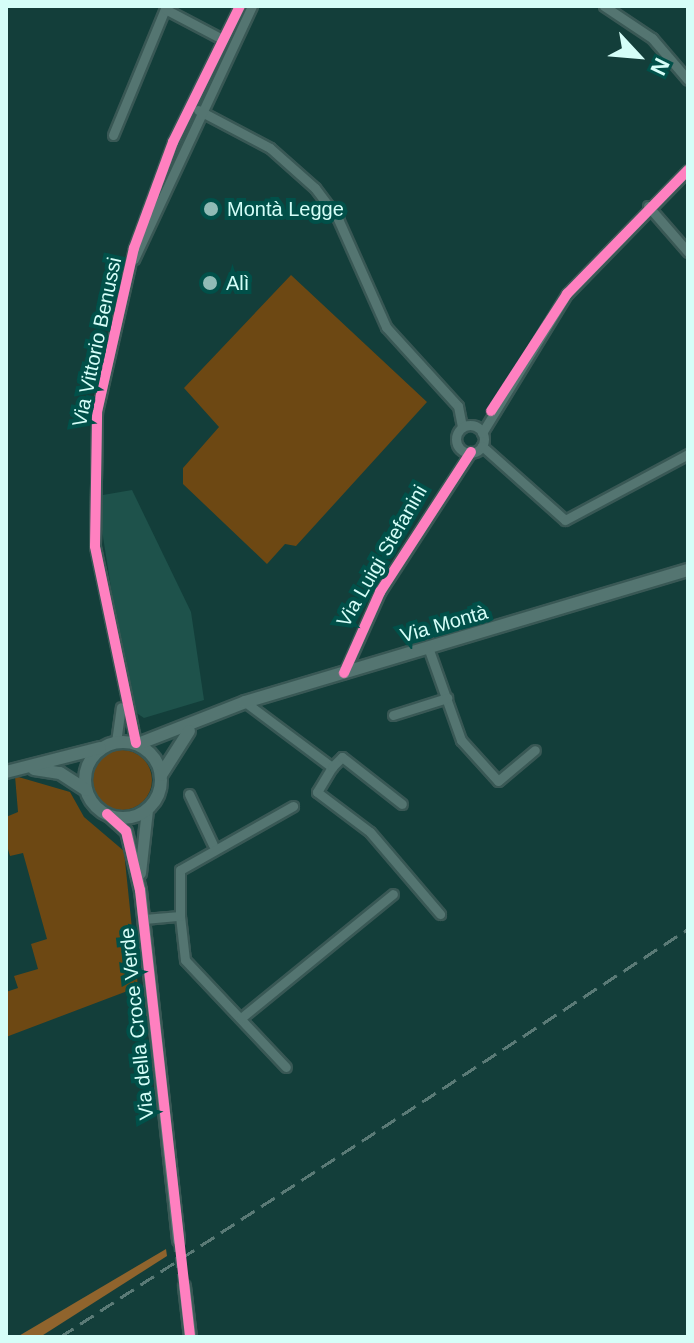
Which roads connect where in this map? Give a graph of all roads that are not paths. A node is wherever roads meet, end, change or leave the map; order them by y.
1 (240, 6) edge
2 (252, 6) edge
3 (604, 6) edge
4 (242, 23) junction
5 (222, 39) junction
6 (224, 58) junction
7 (688, 80) edge
8 (199, 84) junction
9 (198, 110) junction
10 (113, 135) dead end
11 (173, 142) junction
12 (688, 170) edge
13 (648, 206) junction
14 (688, 252) edge
15 (134, 259) junction
16 (491, 411) junction
17 (466, 426) junction
18 (482, 433) junction
19 (482, 446) junction
20 (460, 449) junction
21 (471, 452) junction
22 (688, 454) edge
23 (460, 461) junction
24 (688, 570) edge
25 (429, 650) junction
26 (344, 673) junction
27 (121, 695) junction
28 (447, 698) junction
29 (245, 702) junction
30 (210, 715) junction
31 (393, 715) dead end
32 (116, 742) junction
33 (137, 744) junction
34 (103, 747) junction
35 (535, 750) dead end
36 (332, 767) junction
37 (12, 770) edge
38 (161, 775) junction
39 (86, 790) junction
40 (189, 794) dead end
41 (402, 804) dead end
42 (293, 806) dead end
43 (147, 810) junction
44 (107, 814) junction
45 (213, 845) junction
46 (140, 890) junction
47 (393, 894) dead end
48 (440, 914) dead end
49 (180, 916) junction
50 (144, 919) junction
51 (241, 1018) junction
52 (286, 1067) dead end
53 (178, 1240) tunnel mouth
54 (184, 1286) tunnel mouth
55 (190, 1337) edge

1 - 5 street, Via Vittorio Benussi
2 - 4 street, Via Vittorio Benussi
3 - 7 street
4 - 5 street, Via Vittorio Benussi
4 - 6 street, Via Vittorio Benussi
5 - 6 street
5 - 8 street, Via Vittorio Benussi
5 - 10 street
6 - 9 street, Via Vittorio Benussi
8 - 9 street, Via Vittorio Benussi
8 - 11 street, Via Vittorio Benussi
9 - 11 street, Via Vittorio Benussi
9 - 15 street, Via Vittorio Benussi
9 - 17 street
11 - 15 street, Via Vittorio Benussi
12 - 13 street
13 - 14 street
13 - 16 street
15 - 27 street, Via Vittorio Benussi
16 - 17 street
16 - 18 street
17 - 18 street
17 - 20 street
18 - 19 street
19 - 21 street, Via Luigi Stefanini
19 - 22 street
20 - 21 street
20 - 23 street
21 - 23 street, Via Luigi Stefanini
23 - 26 street, Via Luigi Stefanini
24 - 25 main road, Via Montà
25 - 26 main road, Via Montà
25 - 28 street
26 - 29 main road, Via Montà
27 - 32 street, Via Vittorio Benussi
27 - 33 street, Via Vittorio Benussi
28 - 31 street
28 - 35 street
29 - 30 main road, Via Montà
29 - 36 street
30 - 33 main road, Via Montà
30 - 38 main road, Via Montà
32 - 33 main road, Via Montà
32 - 34 main road, Via Montà
33 - 38 main road
34 - 37 main road, Via Montà
34 - 39 main road
36 - 41 street
36 - 48 street
37 - 39 main road, Via Montà
38 - 43 main road, Via Montà
39 - 44 main road, Via Montà
40 - 45 street
42 - 45 street
43 - 44 main road
43 - 46 street, Via della Croce Verde
44 - 46 street, Via della Croce Verde
45 - 49 street
46 - 50 street, Via della Croce Verde
47 - 51 street
49 - 50 street, Via della Croce Verde
49 - 51 street
50 - 53 street, Via della Croce Verde
51 - 52 street
54 - 55 street

